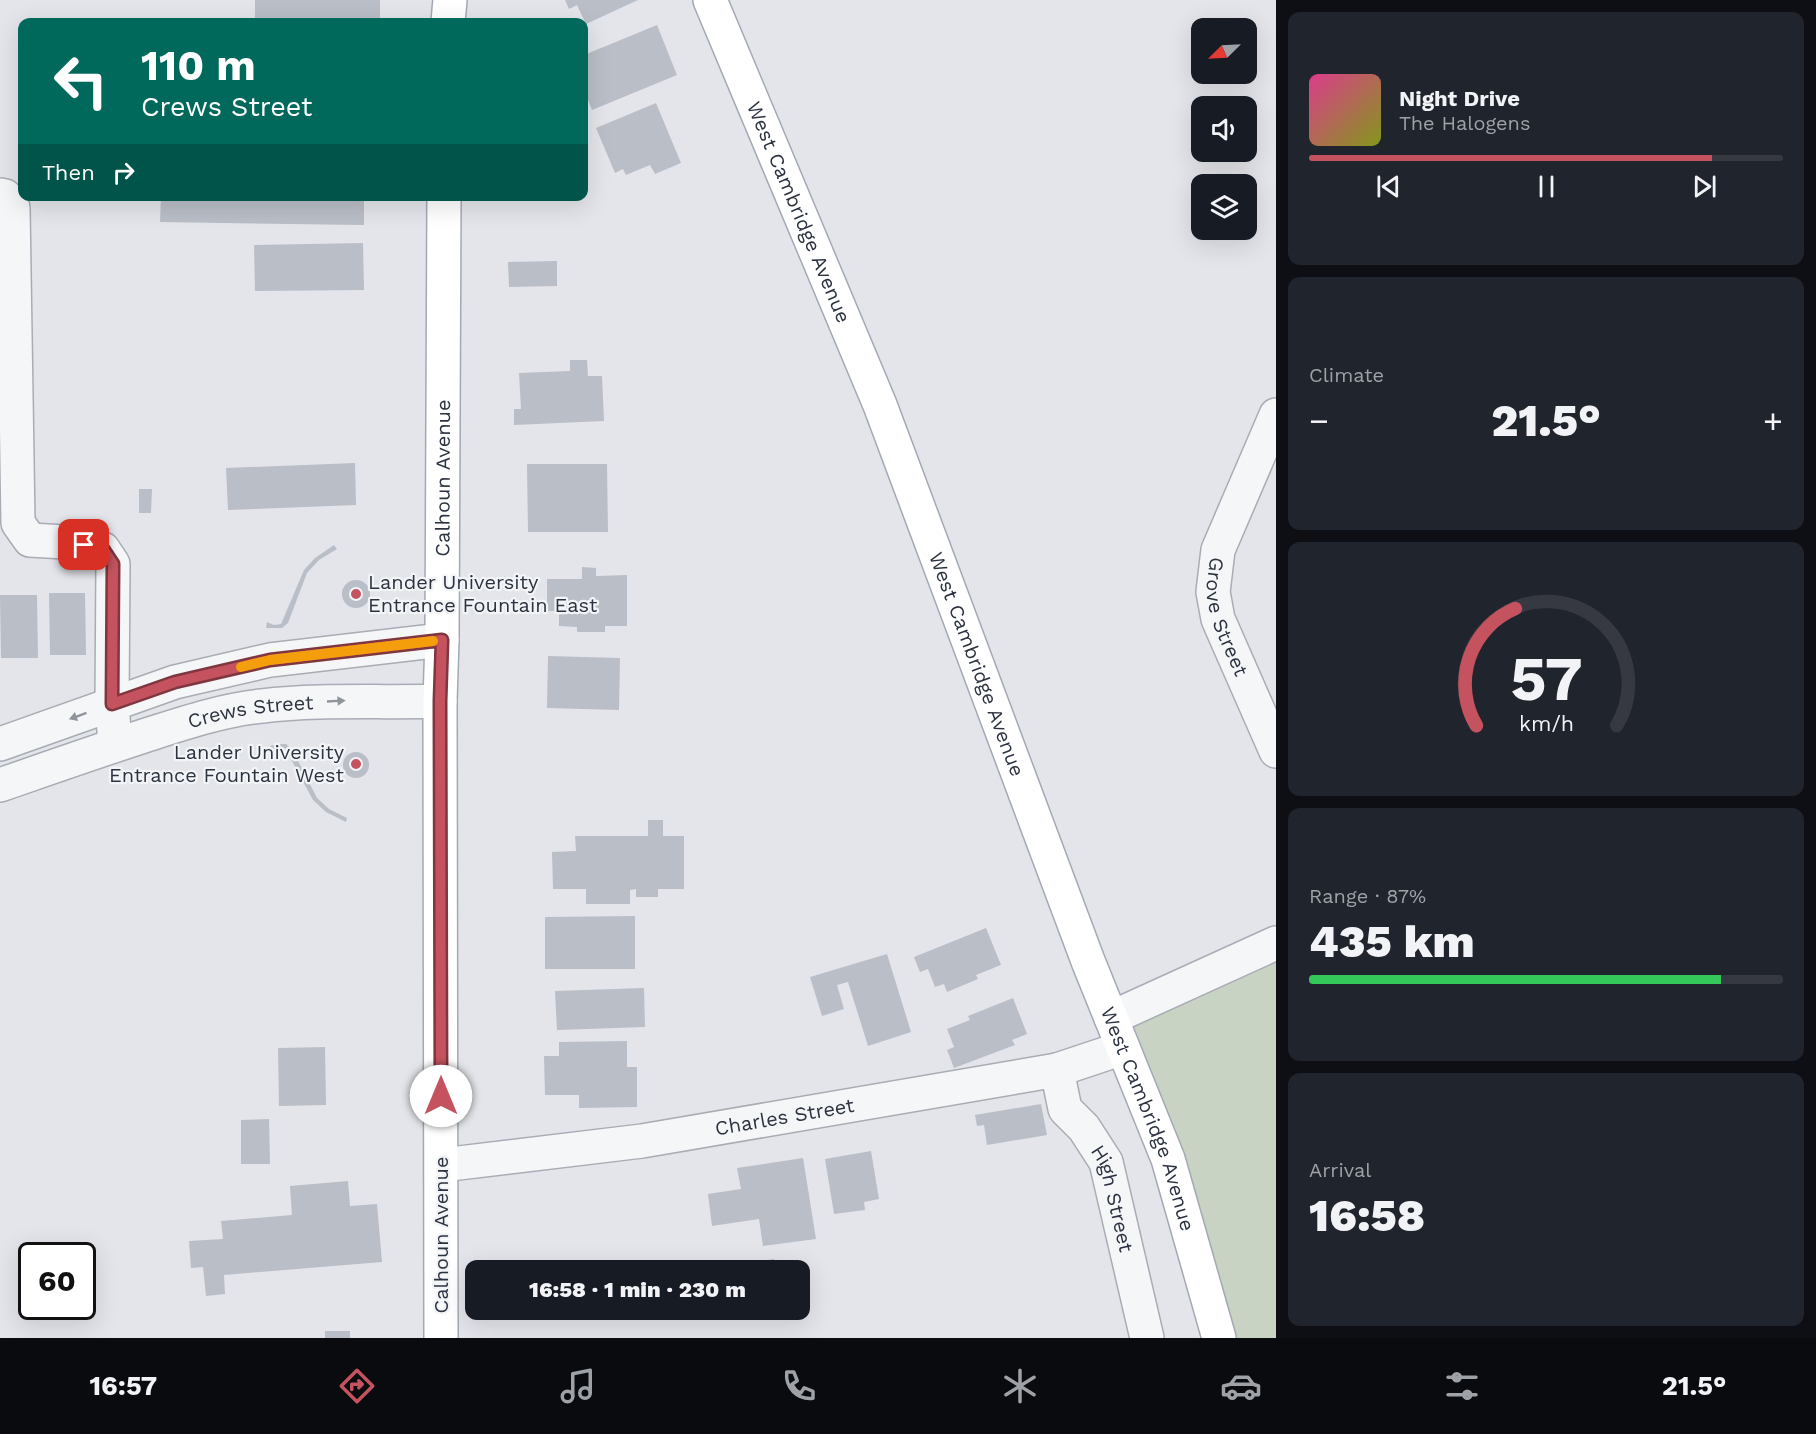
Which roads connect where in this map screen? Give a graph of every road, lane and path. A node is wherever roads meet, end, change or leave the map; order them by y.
1 (450, 0) edge
2 (710, 0) edge
3 (448, 18) edge
4 (0, 195) edge
5 (444, 201) edge
6 (1276, 415) edge
7 (442, 640) junction
8 (440, 701) junction
9 (112, 704) junction
10 (0, 744) edge
11 (115, 745) junction
12 (1276, 751) edge
13 (0, 785) edge
14 (1276, 943) edge
15 (1112, 1018) junction
16 (1123, 1048) junction
17 (1057, 1070) junction
18 (441, 1165) junction
19 (441, 1338) edge
20 (1147, 1338) edge
21 (1219, 1338) edge

1 - 3 main road
2 - 15 main road, West Cambridge Avenue
4 - 9 street
5 - 7 main road, Calhoun Avenue
6 - 12 street, Grove Street
7 - 8 main road, Calhoun Avenue
7 - 9 street
11 -> 8 street, Crews Street
8 - 18 main road, Calhoun Avenue
9 -> 10 street
9 - 11 street
11 - 13 street, Crews Street
14 - 15 street
15 - 16 main road, West Cambridge Avenue
16 - 17 street, Charles Street
16 - 21 main road, West Cambridge Avenue
17 - 18 street, Charles Street
17 - 20 street, High Street
18 - 19 main road, Calhoun Avenue

